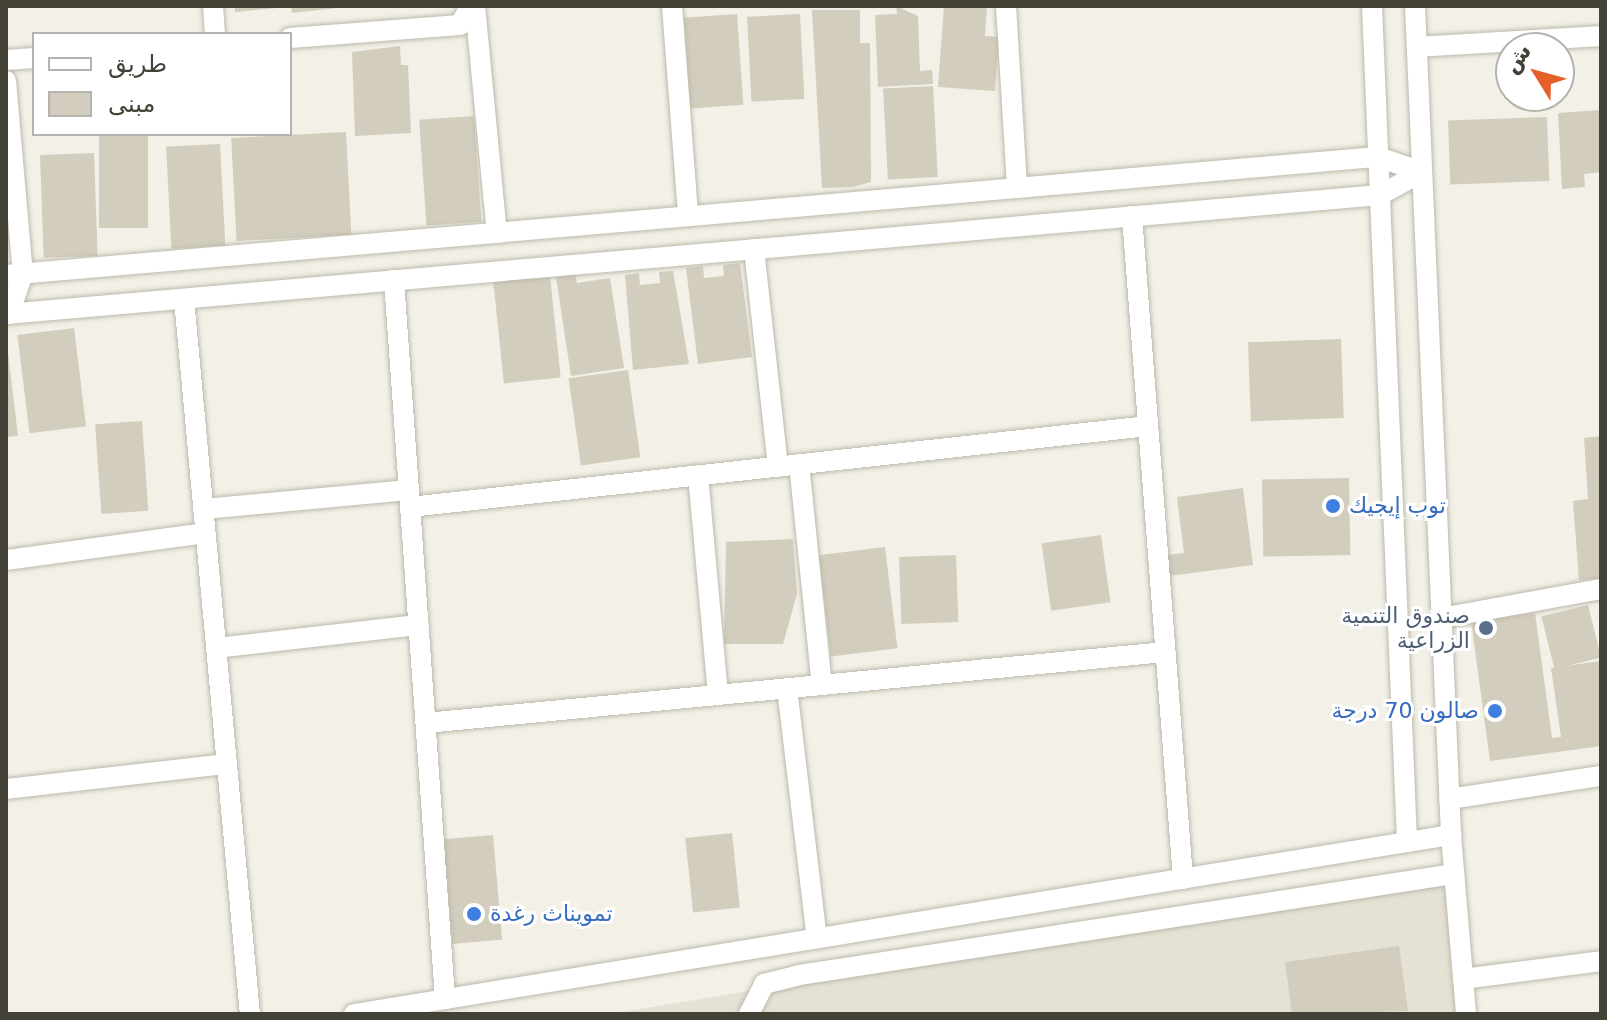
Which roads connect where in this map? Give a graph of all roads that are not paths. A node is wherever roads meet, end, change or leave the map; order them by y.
1 (213, 6) edge
2 (472, 6) edge
3 (672, 6) edge
4 (1006, 6) edge
5 (1372, 6) edge
6 (1415, 6) edge
7 (459, 15) edge
8 (215, 32) edge
9 (1601, 36) edge
10 (292, 38) edge
11 (1417, 47) junction
12 (32, 58) edge
13 (6, 60) edge
14 (6, 81) edge
15 (1378, 157) junction
16 (1422, 172) junction
17 (1017, 188) junction
18 (1380, 195) junction
19 (688, 216) junction
20 (1132, 216) junction
21 (497, 233) junction
22 (754, 249) junction
23 (14, 274) edge
24 (394, 280) junction
25 (184, 299) junction
26 (7, 312) edge
27 (1148, 426) junction
28 (799, 464) junction
29 (778, 467) junction
30 (698, 475) junction
31 (410, 499) junction
32 (203, 509) junction
33 (205, 533) junction
34 (6, 560) edge
35 (1601, 589) edge
36 (1441, 618) junction
37 (419, 625) junction
38 (216, 648) junction
39 (1165, 652) junction
40 (822, 685) junction
41 (787, 688) junction
42 (718, 695) junction
43 (426, 723) junction
44 (226, 764) junction
45 (1601, 776) edge
46 (6, 789) edge
47 (1449, 799) junction
48 (1451, 835) junction
49 (1407, 842) junction
50 (1454, 874) junction
51 (1183, 879) junction
52 (817, 938) junction
53 (1601, 961) edge
54 (1463, 979) junction
55 (445, 999) junction
56 (250, 1014) edge
57 (354, 1014) edge
58 (749, 1014) edge
59 (1466, 1014) edge

1 - 8 street
2 - 7 street
2 - 21 street
3 - 19 street
4 - 17 street
5 - 15 street
6 - 11 street
7 - 10 street
9 - 11 street
11 - 16 street
12 - 13 street
14 - 23 street
15 - 16 street
15 - 17 street
15 - 18 street
16 - 18 street
16 - 36 street
17 - 19 street
18 - 20 street
18 - 49 street
19 - 21 street
20 - 22 street
20 - 27 street
21 - 23 street
22 - 24 street
22 - 29 street
23 - 26 street
24 - 25 street
24 - 31 street
25 - 26 street
25 - 32 street
27 - 28 street
27 - 39 street
28 - 29 street
28 - 40 street
29 - 30 street
30 - 31 street
30 - 42 street
31 - 32 street
31 - 37 street
32 - 33 street
33 - 34 street
33 - 38 street
35 - 36 street
36 - 47 street
37 - 38 street
37 - 43 street
38 - 44 street
39 - 40 street
39 - 51 street
40 - 41 street
41 - 42 street
41 - 52 street
42 - 43 street
43 - 55 street
44 - 46 street
44 - 56 street
45 - 47 street
47 - 48 street
48 - 49 street
48 - 50 street
49 - 51 street
50 - 54 street
50 - 58 street
51 - 52 street
52 - 55 street
53 - 54 street
54 - 59 street
55 - 57 street

